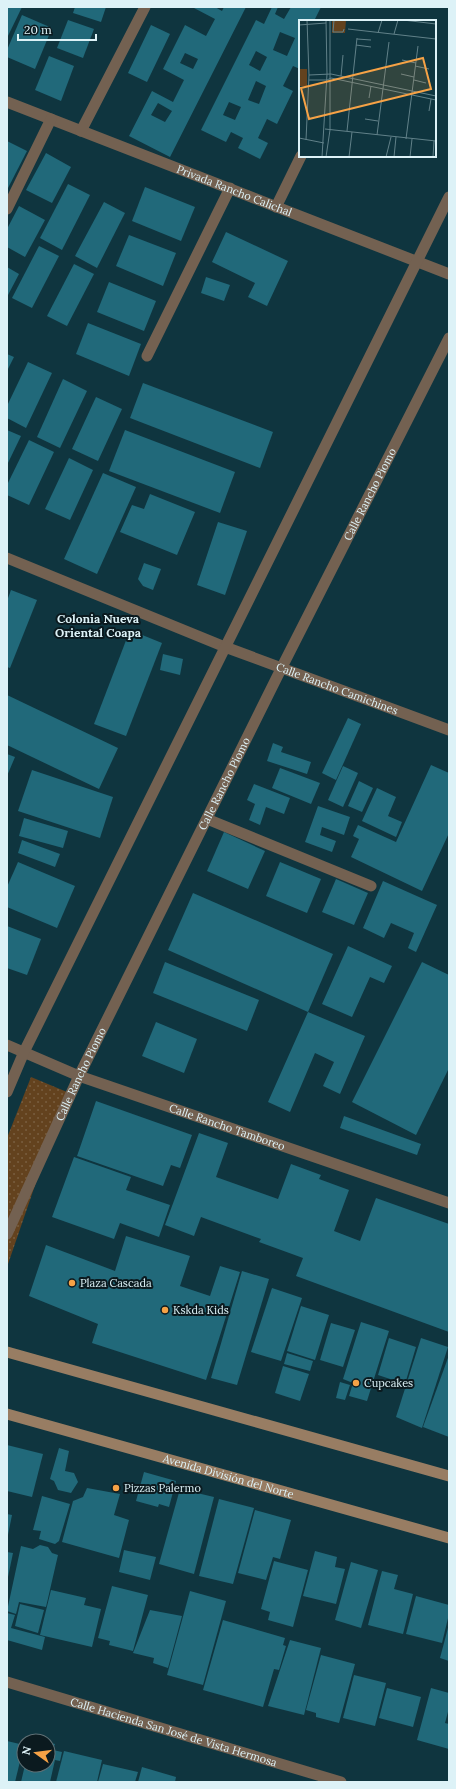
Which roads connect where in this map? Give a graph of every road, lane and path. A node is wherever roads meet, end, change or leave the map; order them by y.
1 (145, 7) edge
2 (7, 102) edge
3 (51, 119) junction
4 (81, 131) junction
5 (300, 157) edge
6 (230, 188) junction
7 (449, 197) edge
8 (276, 206) junction
9 (7, 209) edge
10 (418, 262) junction
11 (449, 274) edge
12 (449, 338) edge
13 (147, 356) dead end
14 (7, 558) edge
15 (225, 646) junction
16 (282, 667) junction
17 (449, 730) edge
18 (207, 819) junction
19 (371, 886) dead end
20 (7, 1046) edge
21 (24, 1052) junction
22 (79, 1076) junction
23 (7, 1092) edge
24 (449, 1203) edge
25 (7, 1234) edge
26 (7, 1352) edge
27 (7, 1414) edge
28 (449, 1476) edge
29 (449, 1538) edge
30 (7, 1682) edge
31 (341, 1782) edge

1 - 4 street
2 - 3 street, Privada Rancho Calichal
3 - 4 street, Privada Rancho Calichal
3 - 9 street
4 - 6 street, Privada Rancho Calichal
5 - 8 street
6 - 8 street, Privada Rancho Calichal
6 - 13 street
7 - 10 street
8 - 10 street, Privada Rancho Calichal
10 - 11 street, Privada Rancho Calichal
10 - 15 street
12 - 16 street, Calle Rancho Piomo
14 - 15 street, Calle Rancho Camichines
15 - 16 street, Calle Rancho Camichines
15 - 21 street
16 - 17 street, Calle Rancho Camichines
16 - 18 street, Calle Rancho Piomo
18 - 19 street
18 - 22 street, Calle Rancho Piomo
20 - 21 street, Calle Rancho Tamboreo
21 - 22 street, Calle Rancho Tamboreo
21 - 23 street
22 - 24 street, Calle Rancho Tamboreo
22 - 25 street, Calle Rancho Piomo
26 - 28 main road
27 - 29 main road, Avenida División del Norte
30 - 31 street, Calle Hacienda San José de Vista Hermosa

